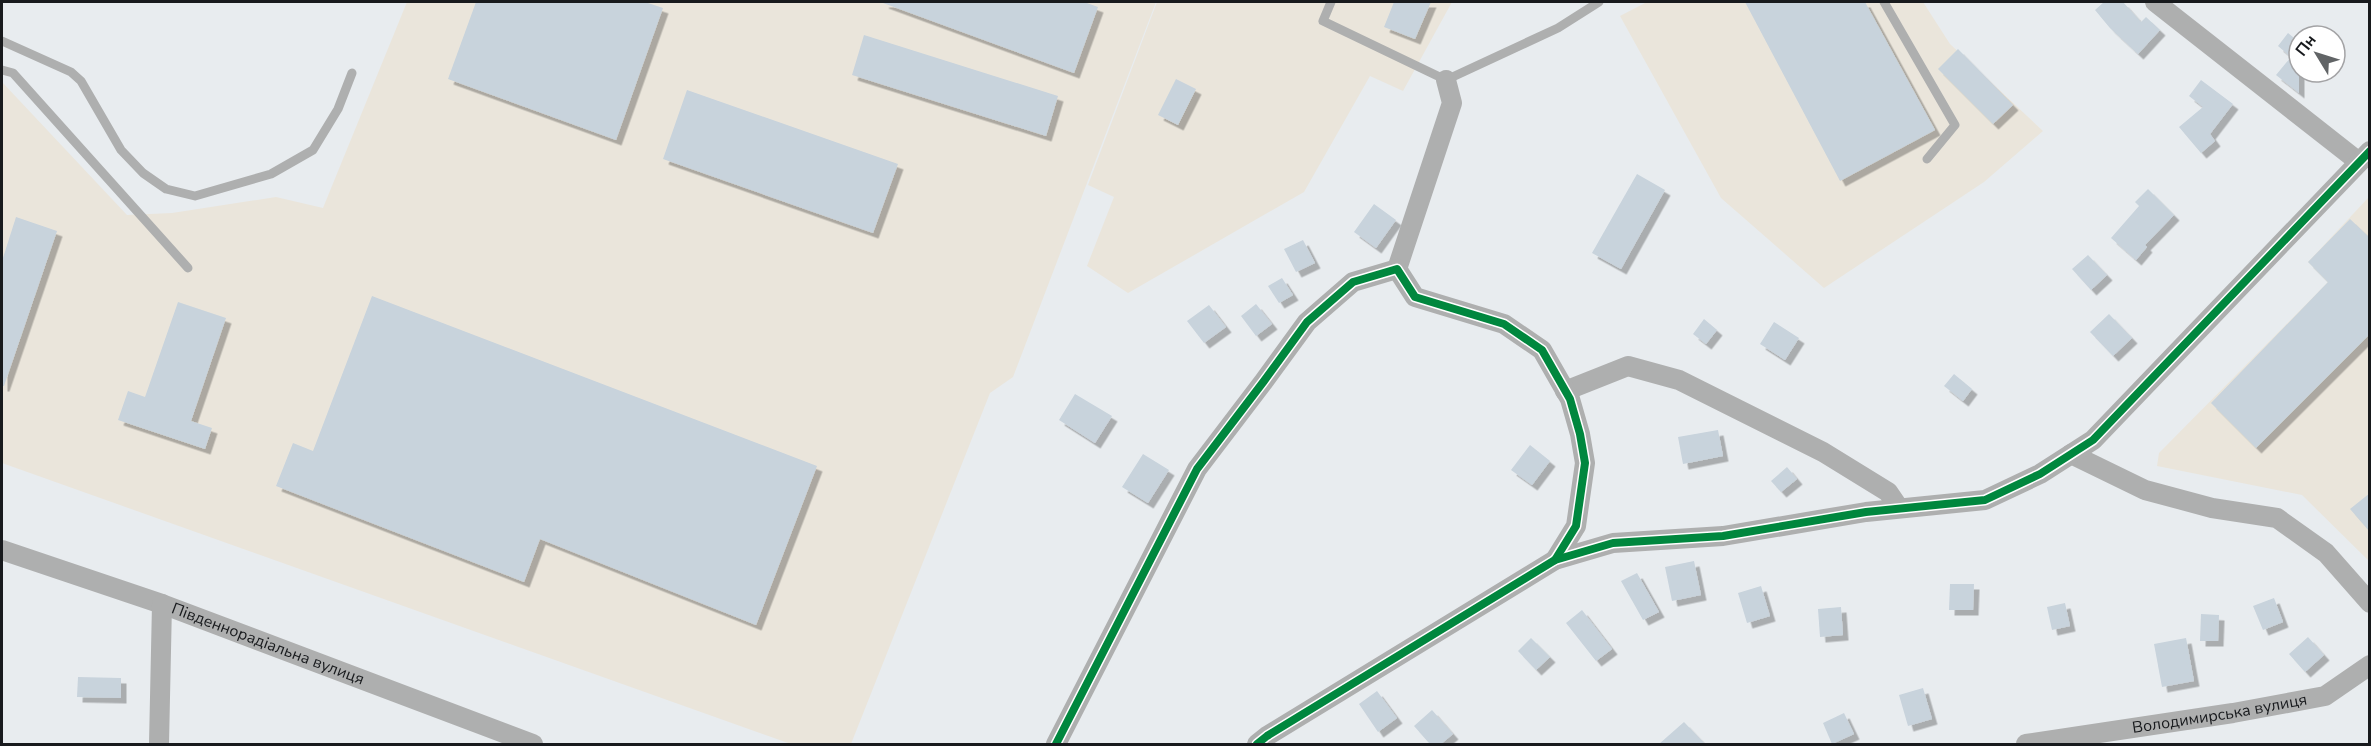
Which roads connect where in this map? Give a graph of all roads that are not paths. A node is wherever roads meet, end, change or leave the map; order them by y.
1 (1331, 2) edge
2 (1599, 2) edge
3 (1884, 2) edge
4 (2155, 2) edge
5 (2, 40) edge
6 (2, 70) edge
7 (352, 73) dead end
8 (1446, 80) junction
9 (2364, 157) edge
10 (1928, 159) dead end
11 (188, 268) dead end
12 (1397, 269) junction
13 (1565, 391) junction
14 (2071, 454) junction
15 (1899, 508) junction
16 (2, 550) edge
17 (1555, 560) junction
18 (2370, 603) edge
19 (162, 604) junction
20 (2370, 665) edge
21 (159, 744) edge
22 (533, 744) edge
23 (1056, 744) edge
24 (1257, 744) edge
25 (2026, 744) edge

1 - 8 lane
2 - 8 lane
3 - 10 lane
4 - 9 street
5 - 7 lane
6 - 11 lane
8 - 12 street
9 - 14 street
12 - 13 street
12 - 23 street
13 - 15 street
13 - 17 street
14 - 15 street
14 - 18 street
15 - 17 street
16 - 19 street, Південнорадіальна вулиця
17 - 24 street
19 - 21 street
19 - 22 street, Південнорадіальна вулиця
20 - 25 street, Володимирська вулиця

